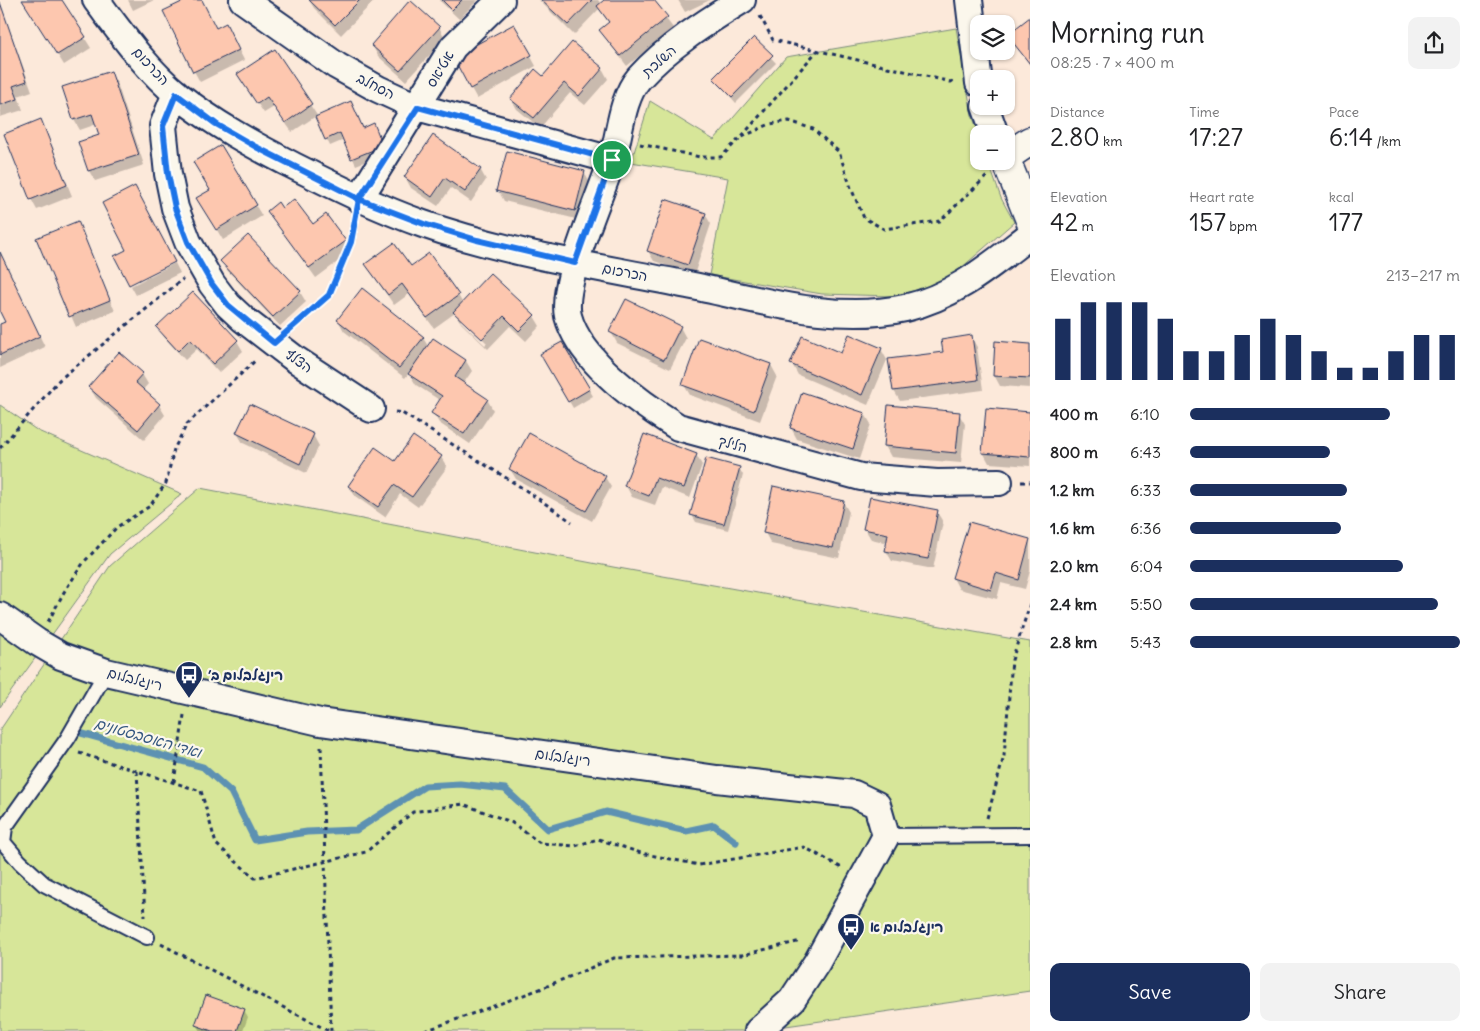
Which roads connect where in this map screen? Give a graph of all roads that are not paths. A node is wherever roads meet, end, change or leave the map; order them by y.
1 (96, 0) edge
2 (243, 0) edge
3 (501, 0) edge
4 (969, 0) edge
5 (748, 4) edge
6 (977, 70) edge
7 (176, 94) junction
8 (418, 107) junction
9 (1030, 141) edge
10 (615, 150) junction
11 (1015, 152) edge
12 (1005, 170) edge
13 (359, 199) junction
14 (1030, 220) edge
15 (1030, 235) edge
16 (575, 263) junction
17 (371, 409) road end
18 (999, 482) dead end
19 (0, 616) edge
20 (106, 672) junction
21 (1030, 835) edge
22 (886, 836) junction
23 (147, 937) road end
24 (758, 1031) edge

1 - 7 street, הכרכום
2 - 8 street, הסחלב
3 - 8 street, אטיאס
4 - 6 street
5 - 10 street, השלכת
7 - 13 street, הכרכום
7 - 17 street, הצלף
8 - 10 street, הסחלב
8 - 13 street, אטיאס
9 - 11 street
10 - 16 street, השלכת
12 - 14 street
13 - 16 street, הכרכום
15 - 16 street, הכרכום
16 - 18 street, הלילך
19 - 20 street, רינגלבלום
20 - 22 street, רינגלבלום
20 - 23 lane
21 - 22 lane
22 - 24 street

